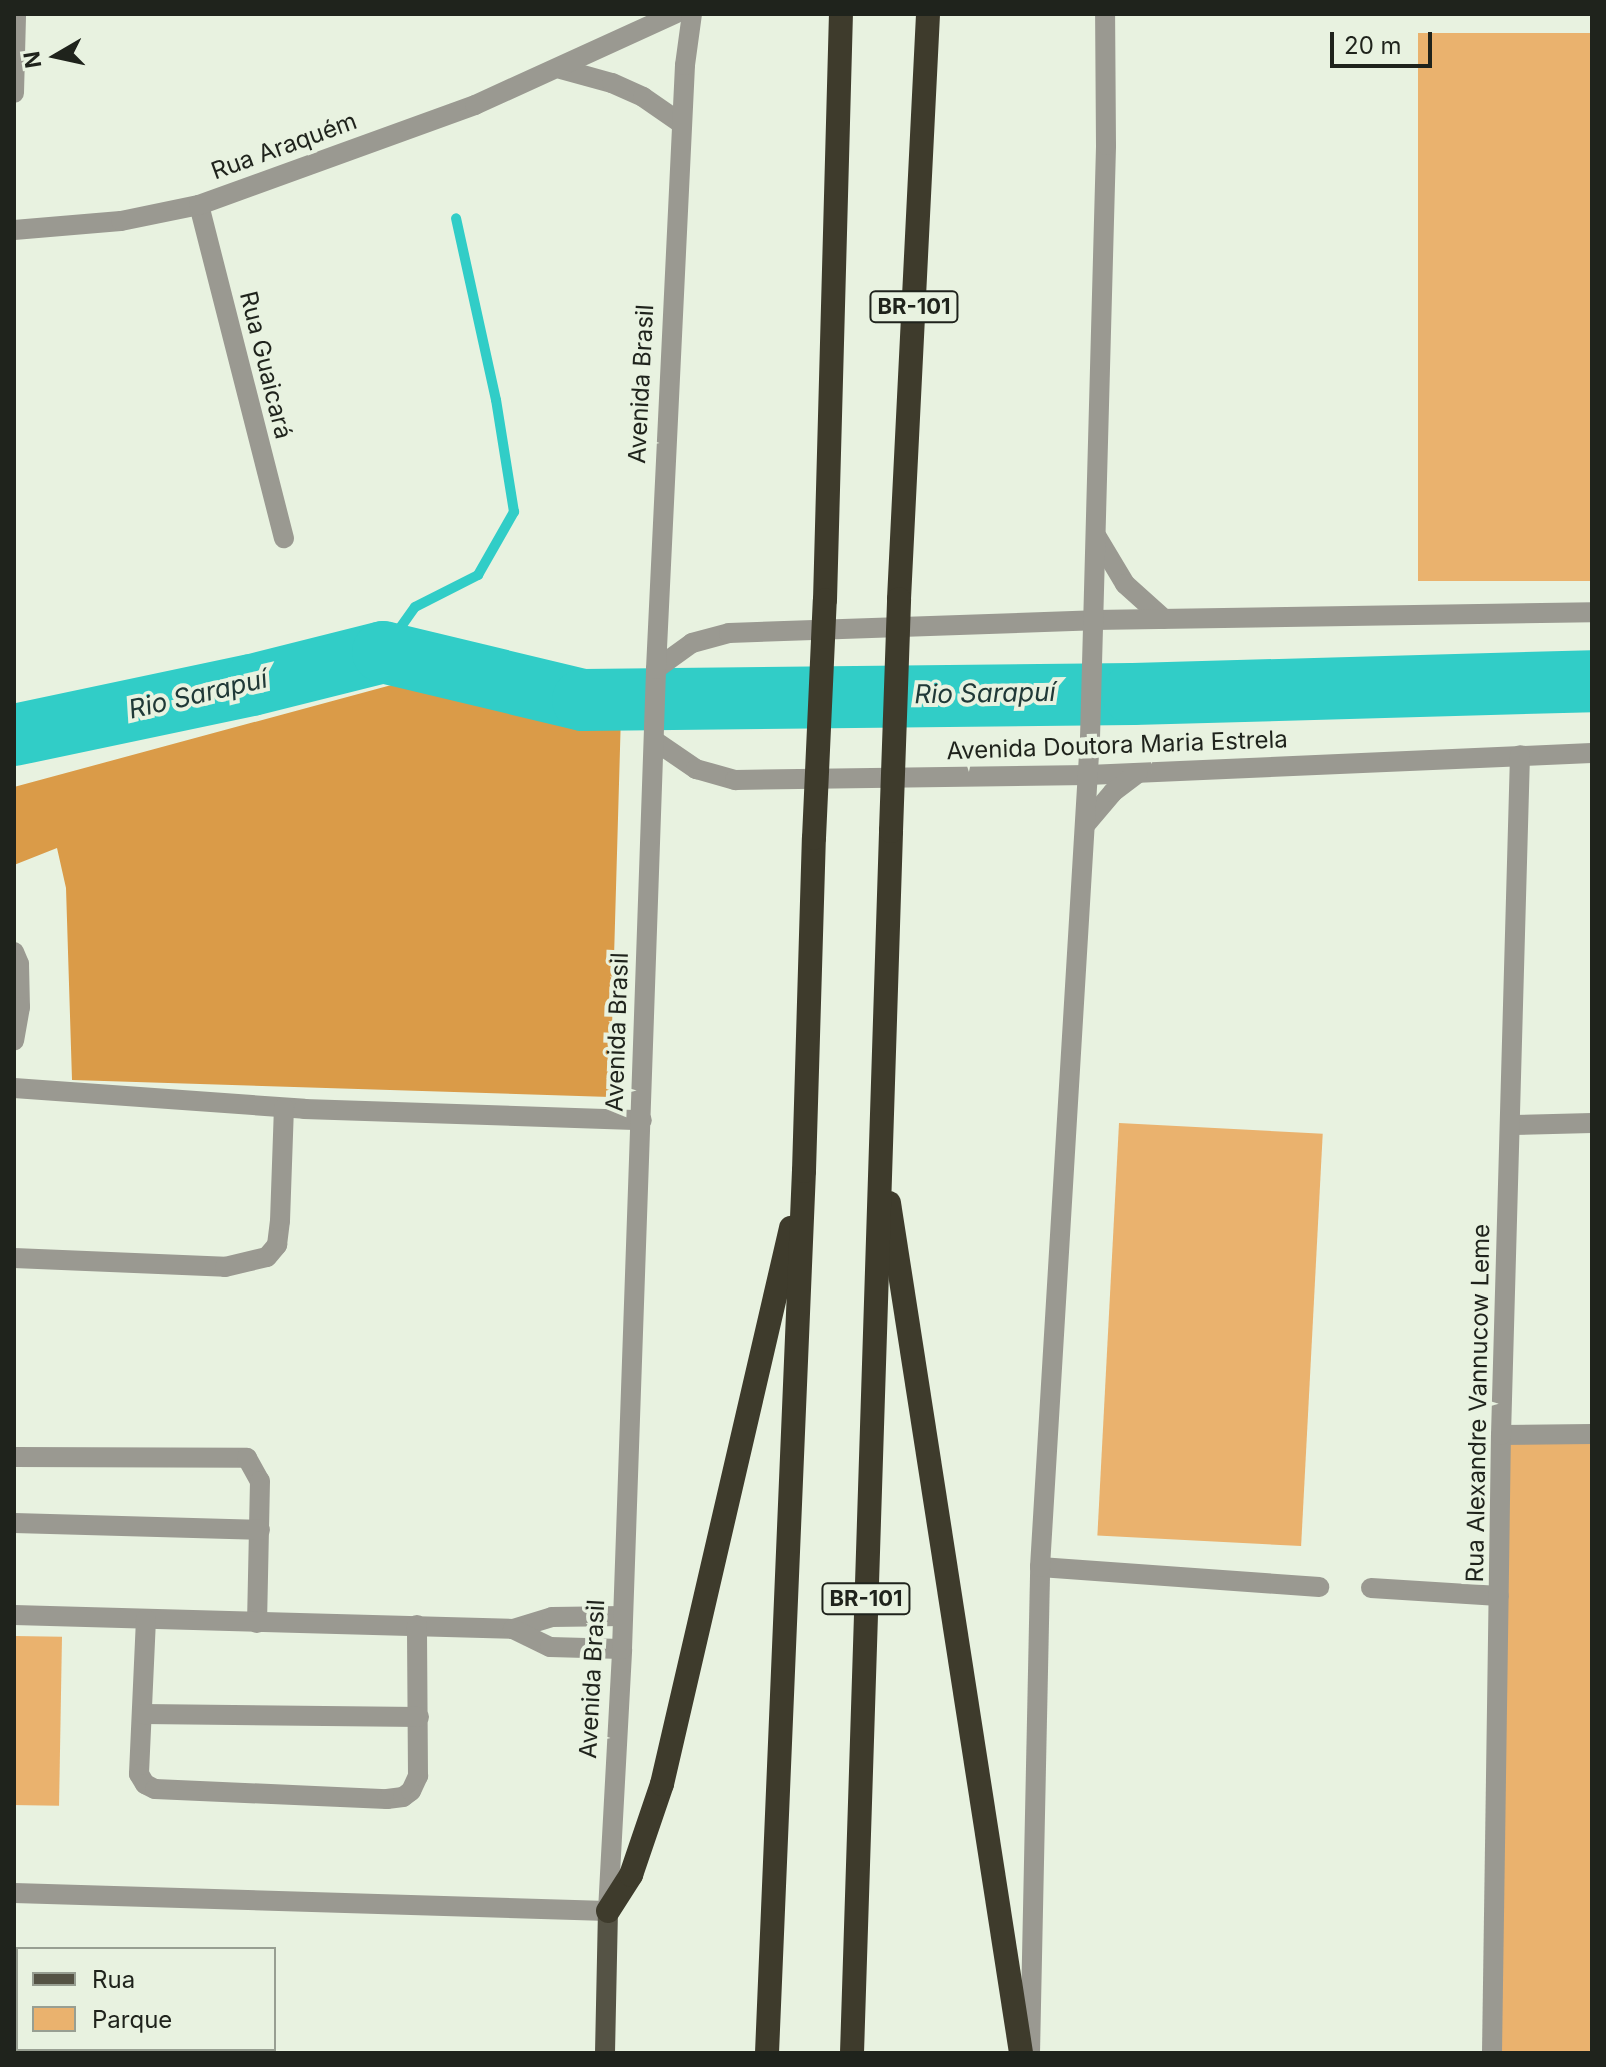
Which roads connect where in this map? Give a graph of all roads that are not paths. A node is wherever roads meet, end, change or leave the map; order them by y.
1 (16, 14) edge
2 (675, 14) edge
3 (692, 14) edge
4 (841, 14) edge
5 (928, 14) edge
6 (1105, 14) edge
7 (561, 69) junction
8 (14, 93) edge
9 (682, 124) junction
10 (199, 205) junction
11 (14, 230) edge
12 (1097, 537) junction
13 (284, 538) dead end
14 (1592, 612) edge
15 (1164, 619) junction
16 (1094, 620) junction
17 (656, 674) junction
18 (655, 734) junction
19 (1592, 753) edge
20 (1520, 755) junction
21 (1138, 773) junction
22 (1088, 775) junction
23 (1086, 824) junction
24 (14, 952) edge
25 (14, 1040) edge
26 (14, 1088) edge
27 (284, 1108) junction
28 (642, 1120) junction
29 (1592, 1123) edge
30 (1511, 1125) junction
31 (880, 1145) junction
32 (804, 1171) junction
33 (14, 1258) edge
34 (1592, 1434) edge
35 (1501, 1435) junction
36 (14, 1457) edge
37 (14, 1523) edge
38 (260, 1530) junction
39 (1040, 1567) junction
40 (1319, 1587) dead end
41 (1371, 1588) dead end
42 (1499, 1596) junction
43 (14, 1615) edge
44 (623, 1616) junction
45 (146, 1619) junction
46 (257, 1623) junction
47 (417, 1625) junction
48 (513, 1629) junction
49 (622, 1649) junction
50 (143, 1714) junction
51 (419, 1717) junction
52 (14, 1893) edge
53 (608, 1911) junction
54 (605, 2053) edge
55 (767, 2053) edge
56 (852, 2053) edge
57 (1021, 2053) edge
58 (1030, 2053) edge
59 (1492, 2053) edge

1 - 8 street
2 - 7 street, Rua Araquém
3 - 9 street, Avenida Brasil
4 - 32 highway, BR-101, bridge
5 - 31 highway, BR-101, bridge
6 - 12 street
7 - 9 street
7 - 10 street, Rua Araquém
9 - 17 street, Avenida Brasil
10 - 11 street, Rua Araquém
10 - 13 street, Rua Guaicará
12 - 15 street
12 - 16 street
14 - 15 street
15 - 16 street
16 - 17 street
16 - 22 street
17 - 18 street, Avenida Brasil
18 - 22 street, Avenida Doutora Maria Estrela
18 - 28 street, Avenida Brasil
19 - 20 street, Avenida Doutora Maria Estrela
20 - 21 street, Avenida Doutora Maria Estrela
20 - 30 street, Rua Alexandre Vannucow Leme
21 - 22 street, Avenida Doutora Maria Estrela
21 - 23 street
22 - 23 street
23 - 39 street
24 - 25 street
26 - 27 street
27 - 28 street
27 - 33 street
28 - 44 street, Avenida Brasil
29 - 30 street
30 - 35 street, Rua Alexandre Vannucow Leme
31 - 56 highway, BR-101
31 - 57 highway
32 - 53 highway
32 - 55 highway, BR-101
34 - 35 street
35 - 42 street, Rua Alexandre Vannucow Leme
36 - 38 street
37 - 38 street
38 - 46 street
39 - 40 street
39 - 58 street
41 - 42 street
42 - 59 street, Rua Alexandre Vannucow Leme
43 - 45 street
44 - 48 street
44 - 49 street, Avenida Brasil
45 - 46 street
45 - 50 street
46 - 47 street
47 - 48 street
47 - 51 street
48 - 49 street
49 - 53 street, Avenida Brasil
50 - 51 street
50 - 51 street
52 - 53 street
53 - 54 main road, Avenida Brasil

